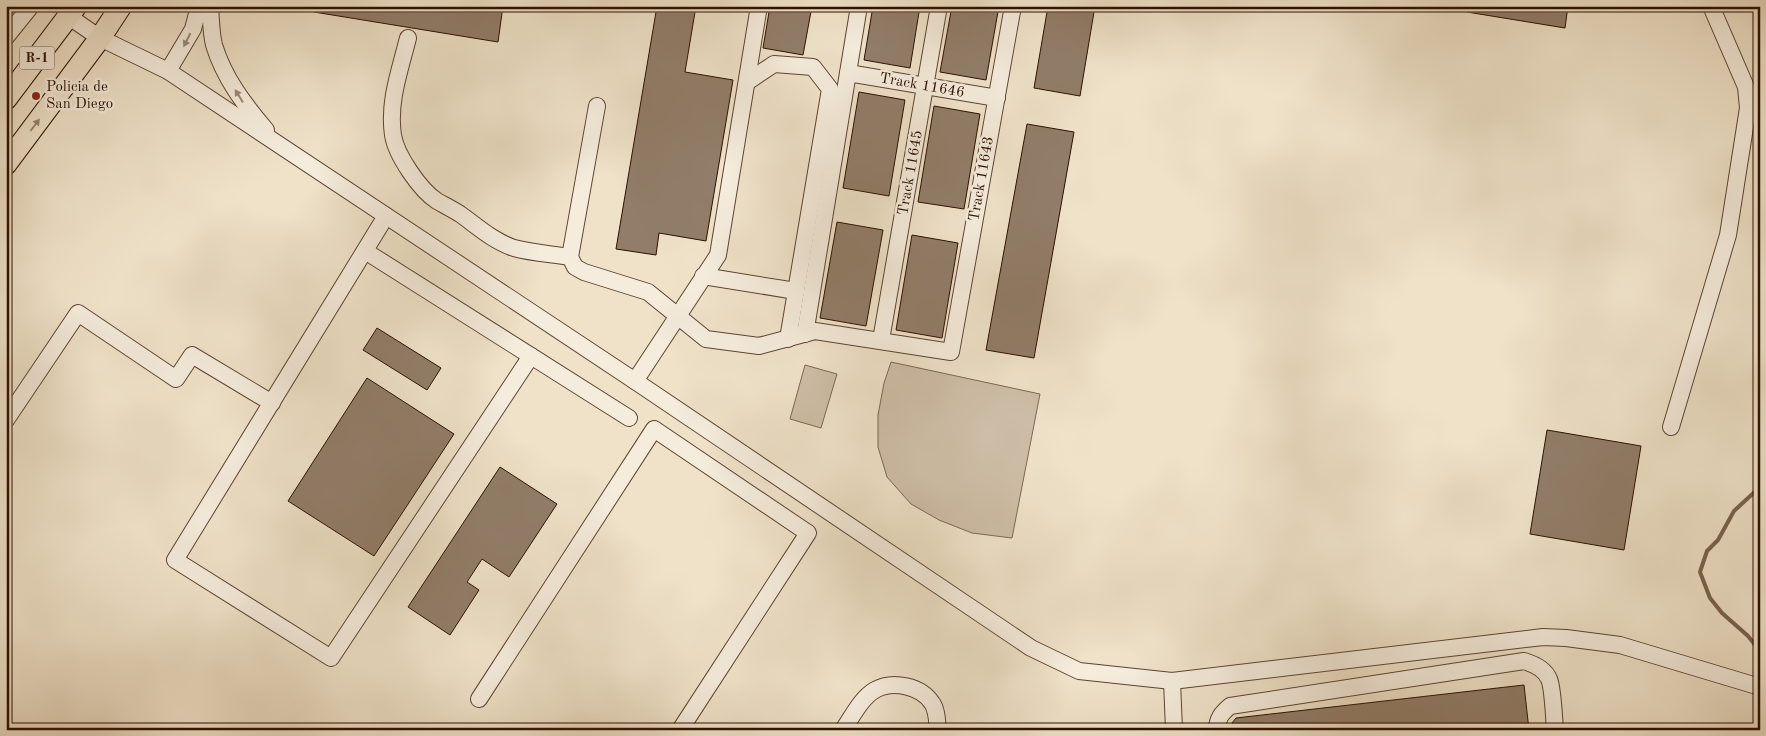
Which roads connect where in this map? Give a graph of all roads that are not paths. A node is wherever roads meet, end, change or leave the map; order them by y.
1 (31, 6) edge
2 (121, 6) edge
3 (199, 6) edge
4 (210, 6) edge
5 (759, 6) edge
6 (859, 6) edge
7 (940, 6) edge
8 (1013, 6) edge
9 (1712, 6) edge
10 (72, 11) edge
11 (6, 36) edge
12 (100, 38) junction
13 (408, 38) dead end
14 (168, 71) junction
15 (848, 73) junction
16 (747, 82) junction
17 (926, 86) junction
18 (997, 98) junction
19 (6, 99) edge
20 (597, 106) dead end
21 (281, 146) junction
22 (6, 164) edge
23 (386, 216) junction
24 (365, 251) junction
25 (570, 257) junction
26 (703, 276) junction
27 (796, 291) junction
28 (677, 315) junction
29 (805, 334) junction
30 (788, 339) junction
31 (881, 340) junction
32 (531, 356) junction
33 (635, 381) junction
34 (272, 403) junction
35 (629, 418) dead end
36 (6, 420) edge
37 (1671, 427) dead end
38 (1172, 681) junction
39 (1760, 687) edge
40 (479, 699) dead end
41 (680, 730) edge
42 (843, 730) edge
43 (938, 730) edge
44 (1174, 730) edge
45 (1217, 730) edge
46 (1555, 730) edge

1 - 11 street
2 - 12 main road, R-1
3 -> 14 street
21 -> 4 street
5 - 16 street
6 - 15 street
7 - 17 street, Track 11645
8 - 18 street, Track 11643
9 - 37 street
10 - 12 street
10 - 19 main road, R-1
12 - 14 street
22 -> 12 main road, R-1
13 - 25 street
14 - 21 street
15 - 17 street, Track 11646
15 - 29 street
16 - 26 street
16 - 27 street
17 - 18 street, Track 11646
17 - 31 street, Track 11645
18 - 31 street, Track 11643
20 - 25 street
21 - 23 street
23 - 24 street
23 - 33 street
24 - 32 street
24 - 34 street
25 - 28 street
26 - 27 street
26 - 28 street
27 - 30 street
28 - 30 street
28 - 33 street
29 - 30 street
29 - 31 street
32 - 34 street
32 - 35 street
33 - 38 street
34 - 36 street
38 - 39 street
38 - 44 street
40 - 41 street
42 - 43 street
45 - 46 street

